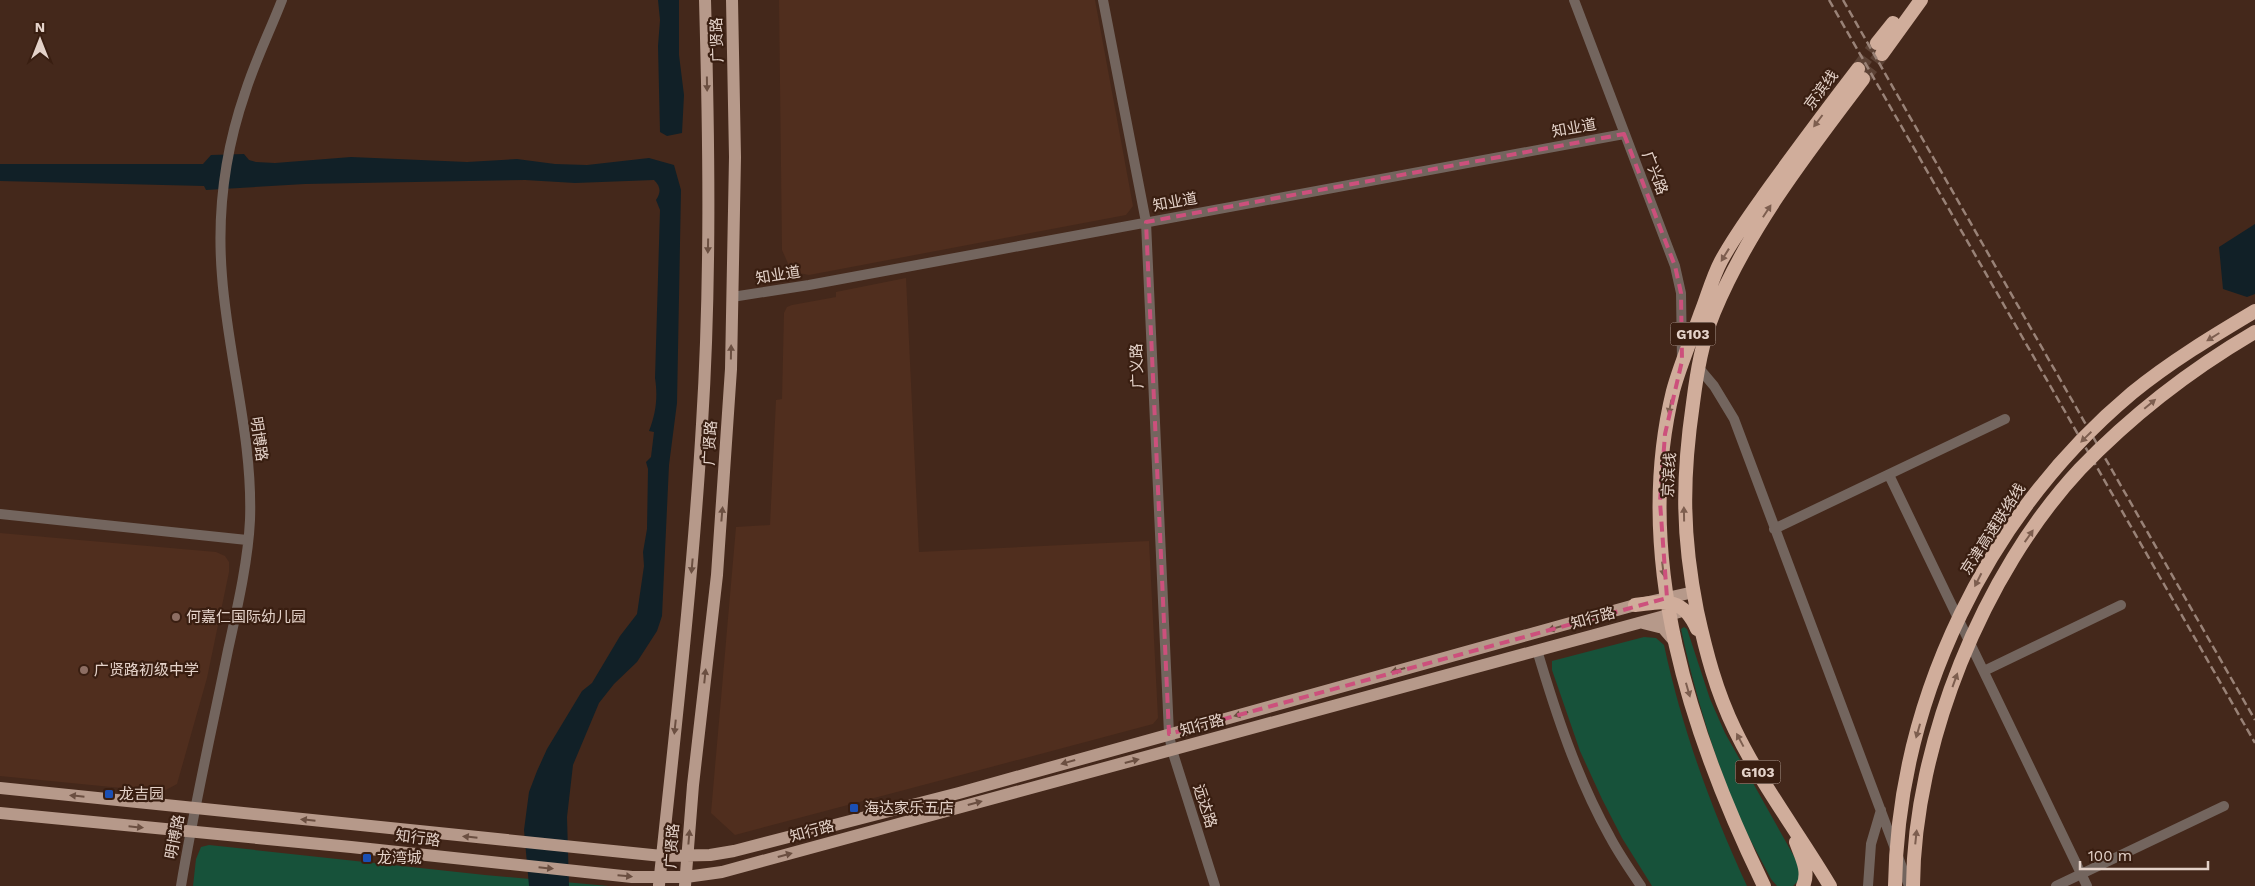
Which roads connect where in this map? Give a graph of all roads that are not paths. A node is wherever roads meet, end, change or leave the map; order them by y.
1 (282, 0) edge
2 (705, 0) edge
3 (732, 0) edge
4 (1103, 0) edge
5 (1574, 0) edge
6 (1910, 0) edge
7 (1921, 0) edge
8 (1624, 134) junction
9 (1146, 222) junction
10 (732, 297) junction
11 (2255, 311) edge
12 (2255, 332) edge
13 (1682, 362) junction
14 (1698, 367) junction
15 (2005, 419) dead end
16 (1889, 475) junction
17 (0, 514) edge
18 (1774, 529) junction
19 (247, 540) junction
20 (1694, 592) junction
21 (1635, 605) joint
22 (1668, 605) junction
23 (2121, 605) dead end
24 (1691, 610) junction
25 (1638, 622) junction
26 (1676, 643) junction
27 (1537, 650) junction
28 (1984, 671) junction
29 (1169, 734) junction
30 (1172, 750) junction
31 (0, 788) edge
32 (2224, 806) dead end
33 (196, 808) junction
34 (1881, 810) junction
35 (0, 813) edge
36 (1784, 814) junction
37 (1735, 824) junction
38 (190, 832) junction
39 (662, 856) junction
40 (688, 857) junction
41 (2082, 874) junction
42 (685, 881) edge
43 (660, 882) edge
44 (181, 886) edge
45 (1215, 886) edge
46 (1641, 886) edge
47 (1764, 886) edge
48 (1770, 886) edge
49 (1803, 886) edge
50 (1830, 886) edge
51 (1868, 886) edge
52 (1895, 886) edge
53 (1909, 886) edge
54 (1913, 886) edge
55 (2056, 886) edge
56 (2088, 886) edge

1 - 19 street, 明博路
2 -> 39 main road, 广贤路
3 - 10 main road, 广贤路
4 - 9 street, 广义路
5 - 8 street, 广兴路
6 - 7 highway
8 - 9 street, 知业道
8 - 13 street, 广兴路
9 - 10 street, 知业道
9 - 29 street, 广义路
40 -> 10 main road, 广贤路
11 -> 52 highway, 京津高速联络线, bridge
54 -> 12 highway, bridge
13 - 14 highway
14 -> 13 highway, 京滨线 / G103
13 -> 22 highway, 京滨线 / G103
14 - 18 street
20 -> 14 highway, 京滨线 / G103
15 - 16 street
16 - 18 street
16 - 28 street
17 - 19 street
18 - 34 street
19 - 33 street, 明博路
20 - 22 main road, 知行路
20 - 24 highway, 京滨线 / G103
21 - 22 highway
21 -> 29 main road, 知行路
22 - 24 highway
22 - 25 main road, 知行路
22 - 26 highway, 京滨线 / G103
23 - 28 street
36 -> 24 highway, G103
25 - 26 main road
25 - 27 main road, 知行路
26 -> 37 highway, 京滨线 / G103
27 - 30 main road, 知行路
27 - 46 street
28 - 41 street
29 - 30 street, 远达路
29 -> 40 main road, 知行路
42 -> 30 main road, 知行路
30 - 45 street, 远达路
33 -> 31 main road, 知行路
32 - 41 street
33 - 38 street, 明博路
39 -> 33 main road, 知行路
34 - 51 street
34 - 53 street
35 -> 38 main road, 知行路
36 - 49 highway
36 - 50 highway, G103
37 - 47 highway, 京滨线 / G103
37 - 48 highway
38 -> 43 main road, 知行路
38 - 44 street, 明博路
39 - 40 main road, 知行路
39 - 43 main road, 广贤路
40 - 42 main road, 广贤路
41 - 55 street
41 - 56 street
42 - 43 main road, 知行路

